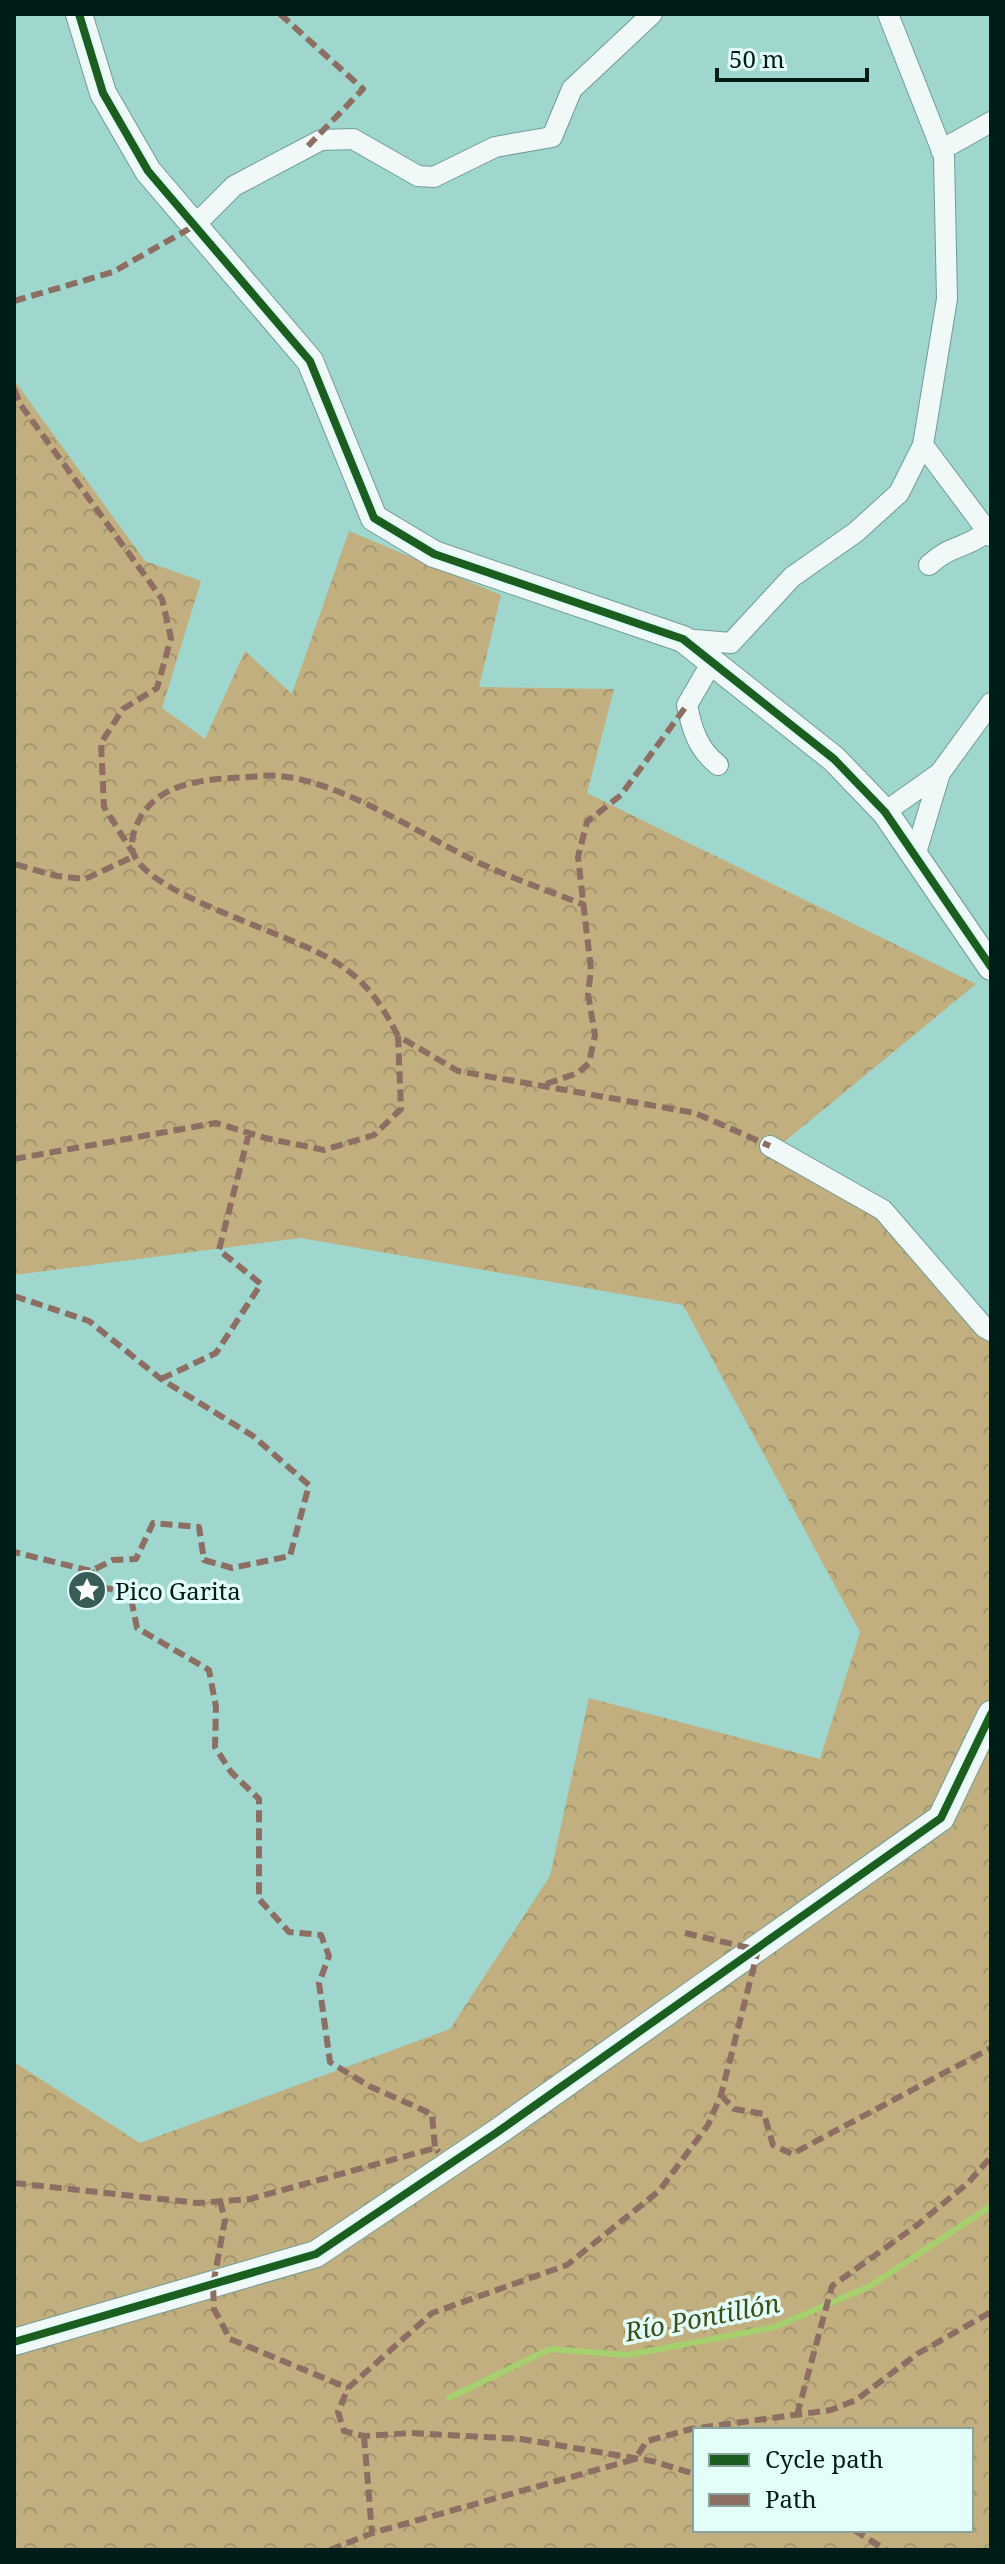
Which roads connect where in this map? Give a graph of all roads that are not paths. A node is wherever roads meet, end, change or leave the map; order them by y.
1 (79, 14) edge
2 (652, 14) edge
3 (888, 14) edge
4 (991, 122) edge
5 (941, 150) junction
6 (194, 226) junction
7 (923, 445) junction
8 (989, 533) edge
9 (929, 565) dead end
10 (683, 639) junction
11 (712, 662) junction
12 (991, 703) edge
13 (718, 765) dead end
14 (940, 773) junction
15 (885, 812) junction
16 (915, 856) junction
17 (991, 967) edge
18 (770, 1146) dead end
19 (991, 1331) edge
20 (991, 1714) edge
21 (14, 2342) edge

1 - 6 street
2 - 6 street
3 - 5 street
4 - 5 street
5 - 7 street
6 - 10 street
7 - 8 street
7 - 10 street
8 - 9 street
10 - 11 street
11 - 13 street
11 - 15 street
12 - 14 street
14 - 15 street
14 - 16 street
15 - 16 street
16 - 17 street
18 - 19 street
20 - 21 street

